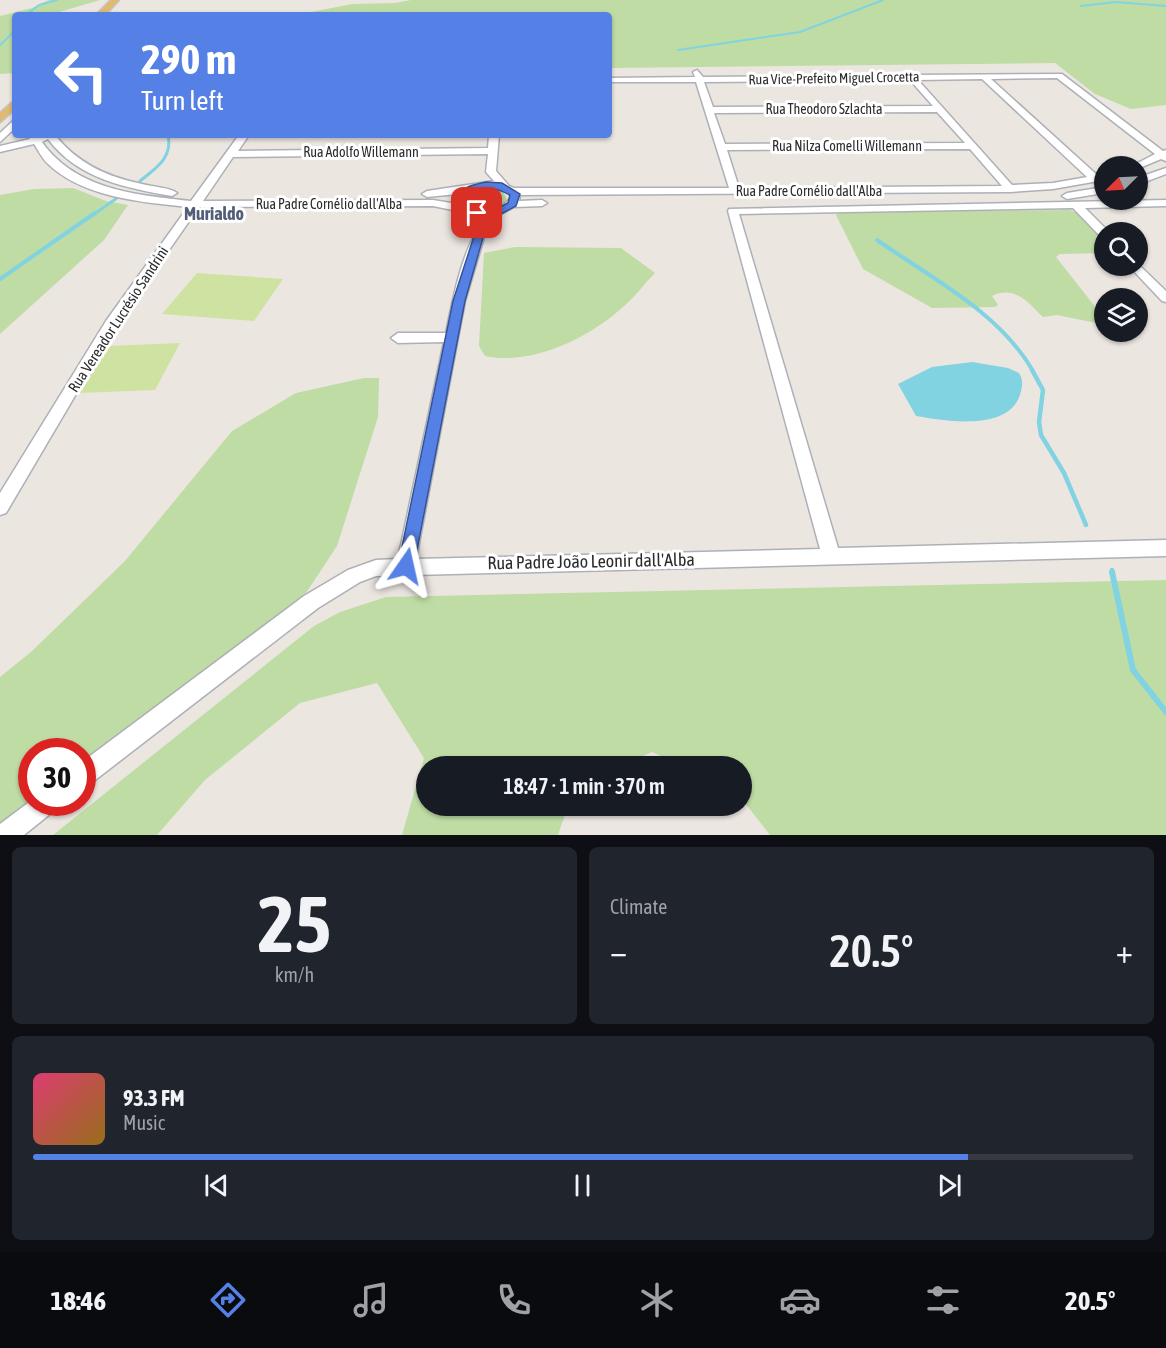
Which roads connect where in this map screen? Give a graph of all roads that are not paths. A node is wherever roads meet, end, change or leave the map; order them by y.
1 (115, 0) edge
2 (103, 12) edge
3 (905, 69) dead end
4 (698, 76) junction
5 (984, 77) junction
6 (912, 78) junction
7 (612, 81) edge
8 (12, 106) edge
9 (940, 109) junction
10 (709, 110) junction
11 (0, 119) edge
12 (12, 125) edge
13 (34, 138) edge
14 (53, 138) edge
15 (241, 138) edge
16 (494, 138) edge
17 (0, 139) edge
18 (972, 146) junction
19 (721, 147) junction
20 (0, 149) edge
21 (492, 151) junction
22 (230, 154) junction
23 (1164, 156) edge
24 (1148, 162) edge
25 (1166, 171) edge
26 (491, 172) junction
27 (1094, 173) edge
28 (1148, 178) edge
29 (1094, 179) edge
30 (471, 188) junction
31 (508, 188) junction
32 (1010, 189) junction
33 (735, 191) junction
34 (1094, 191) edge
35 (197, 200) junction
36 (1166, 203) edge
37 (513, 204) junction
38 (1076, 204) junction
39 (469, 210) junction
40 (497, 212) junction
41 (1094, 223) edge
42 (481, 230) junction
43 (1145, 276) edge
44 (1166, 298) edge
45 (450, 337) junction
46 (398, 338) dead end
47 (0, 508) edge
48 (1166, 548) edge
49 (831, 555) junction
50 (406, 566) junction
51 (96, 765) edge
52 (29, 816) edge
53 (5, 835) edge

1 - 2 main road
3 - 6 street
4 - 6 street, Rua Vice-Prefeito Miguel Crocetta
4 - 7 street, Rua Vice-Prefeito Miguel Crocetta
4 - 10 street
5 - 6 street, Rua Vice-Prefeito Miguel Crocetta
5 - 23 street, Rua Vice-Prefeito Miguel Crocetta
5 - 27 street
6 - 9 street
8 - 11 main road
9 - 10 street, Rua Theodoro Szlachta
9 - 18 street
10 - 19 street
12 - 17 street
13 - 20 street
13 - 35 street, Rua Padre Cornélio dall'Alba
14 - 35 street, Rua Padre Cornélio dall'Alba
15 - 22 street, Rua Vereador Lucrésio Sandrini
16 - 21 street
18 - 19 street, Rua Nilza Comelli Willemann
18 - 32 street
19 - 33 street
21 - 22 street, Rua Adolfo Willemann
21 - 26 street
22 - 35 street, Rua Vereador Lucrésio Sandrini
23 - 24 street
25 - 28 street
26 - 30 street
26 - 31 street
29 - 32 street, Rua Padre Cornélio dall'Alba
30 - 31 street, Rua Padre Cornélio dall'Alba
30 - 35 street, Rua Padre Cornélio dall'Alba
30 - 39 street
31 - 33 street, Rua Padre Cornélio dall'Alba
31 - 37 street
32 - 33 street, Rua Padre Cornélio dall'Alba
34 - 37 street, Rua Padre Cornélio dall'Alba
35 - 39 street, Rua Padre Cornélio dall'Alba
35 - 47 street, Rua Vereador Lucrésio Sandrini
36 - 38 street
37 - 40 street
38 - 41 street
38 - 49 street
39 - 40 street, Rua Padre Cornélio dall'Alba
39 - 42 street
40 - 42 street
42 - 45 street
43 - 44 street
45 - 46 street
45 - 50 street
48 - 49 street, Rua Padre João Leonir dall'Alba
49 - 50 street, Rua Padre João Leonir dall'Alba
50 - 51 street, Rua Padre João Leonir dall'Alba
52 - 53 street

